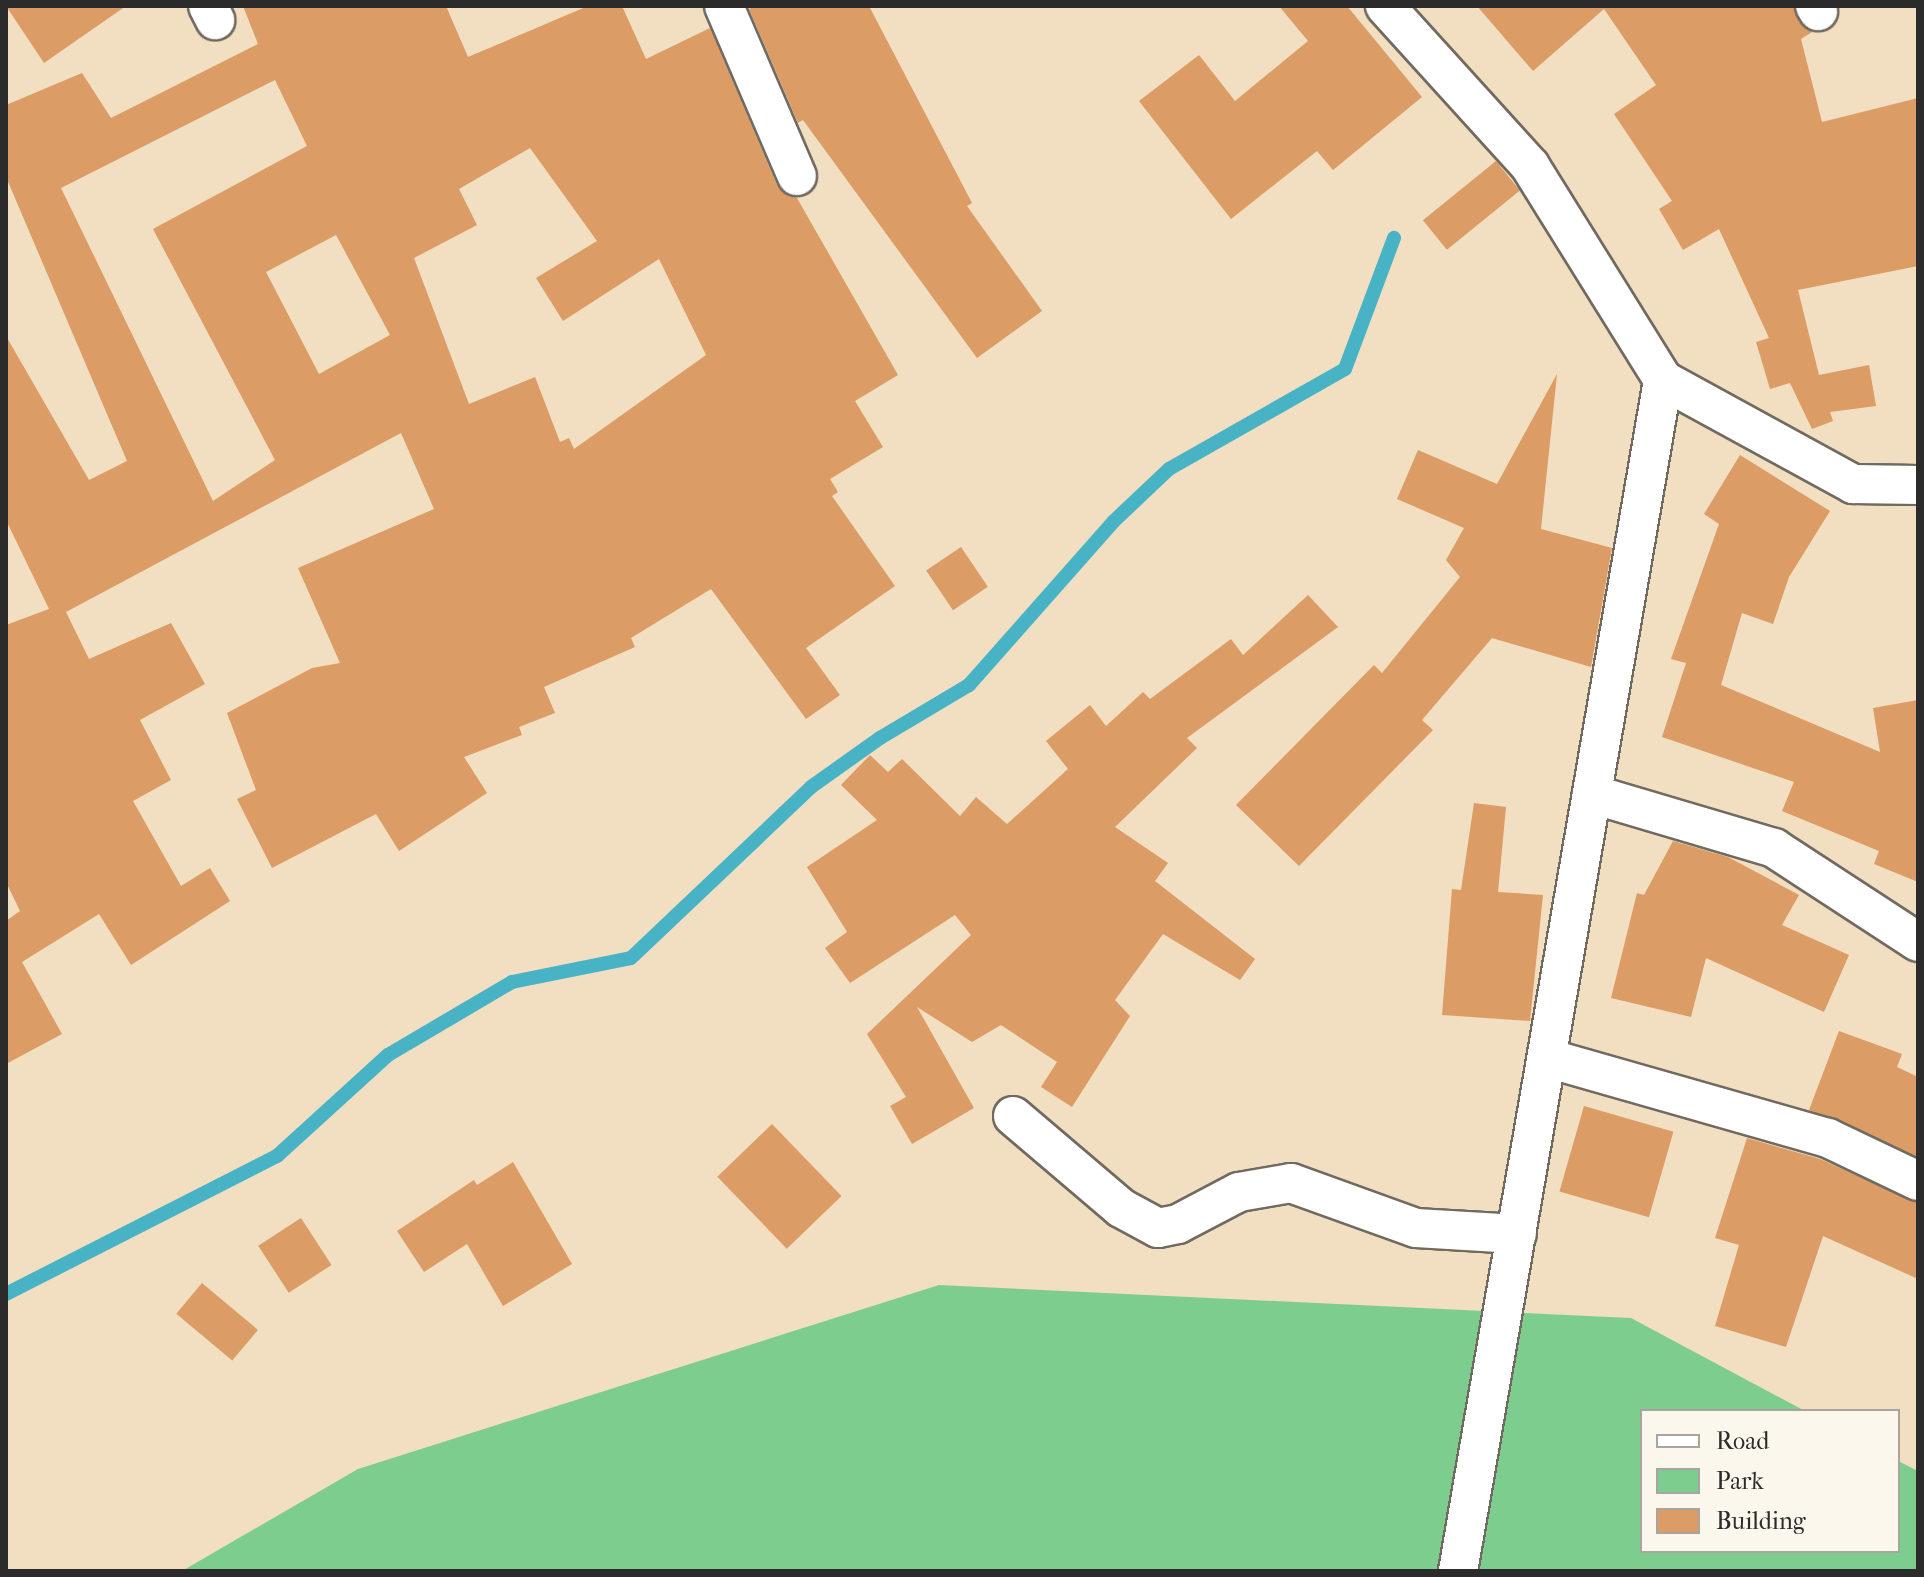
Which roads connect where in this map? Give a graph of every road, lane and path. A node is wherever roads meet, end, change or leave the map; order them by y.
1 (724, 6) edge
2 (1385, 6) edge
3 (797, 176) dead end
4 (1663, 380) junction
5 (1918, 485) edge
6 (1592, 794) junction
7 (1918, 942) edge
8 (1547, 1058) junction
9 (1013, 1116) dead end
10 (1918, 1181) edge
11 (1517, 1234) junction
12 (1458, 1571) edge

1 - 3 street
2 - 4 street
4 - 5 street
4 - 6 street
6 - 7 street
6 - 8 street
8 - 10 street
8 - 11 street
9 - 11 street
11 - 12 street

